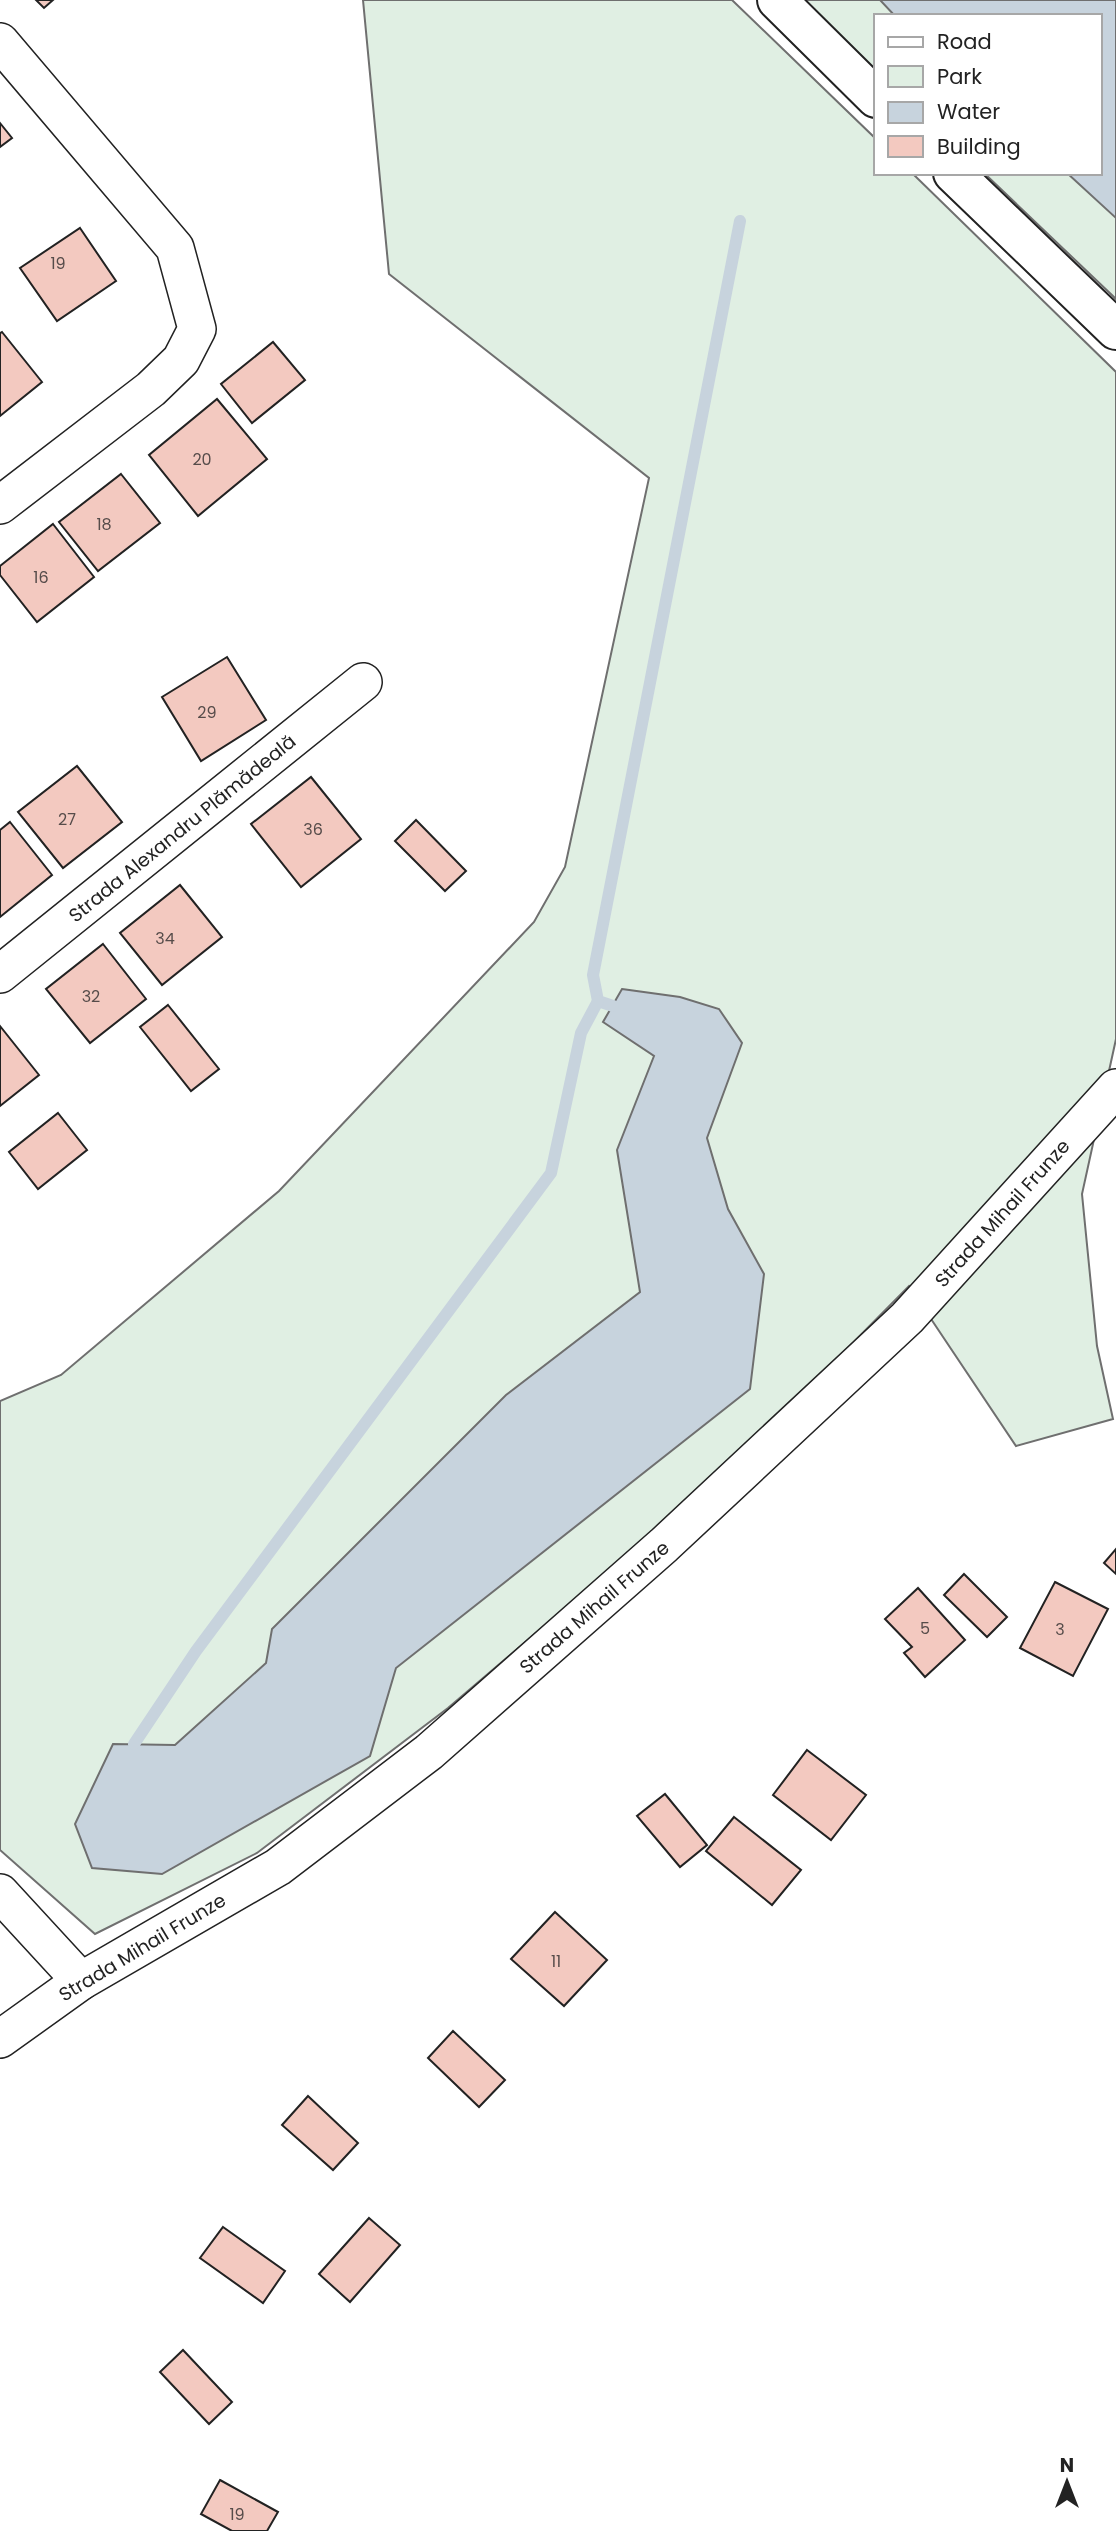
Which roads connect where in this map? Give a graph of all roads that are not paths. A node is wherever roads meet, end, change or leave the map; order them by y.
1 (777, 0) edge
2 (0, 42) edge
3 (874, 96) edge
4 (955, 175) edge
5 (1116, 330) edge
6 (0, 505) edge
7 (363, 682) dead end
8 (0, 974) edge
9 (1116, 1088) edge
10 (0, 1893) edge
11 (80, 1981) junction
12 (0, 2039) edge

1 - 3 street
2 - 6 street
4 - 5 street
7 - 8 street, Strada Alexandru Plămădeală
9 - 11 street, Strada Mihail Frunze
10 - 11 street
11 - 12 street, Strada Mihail Frunze

